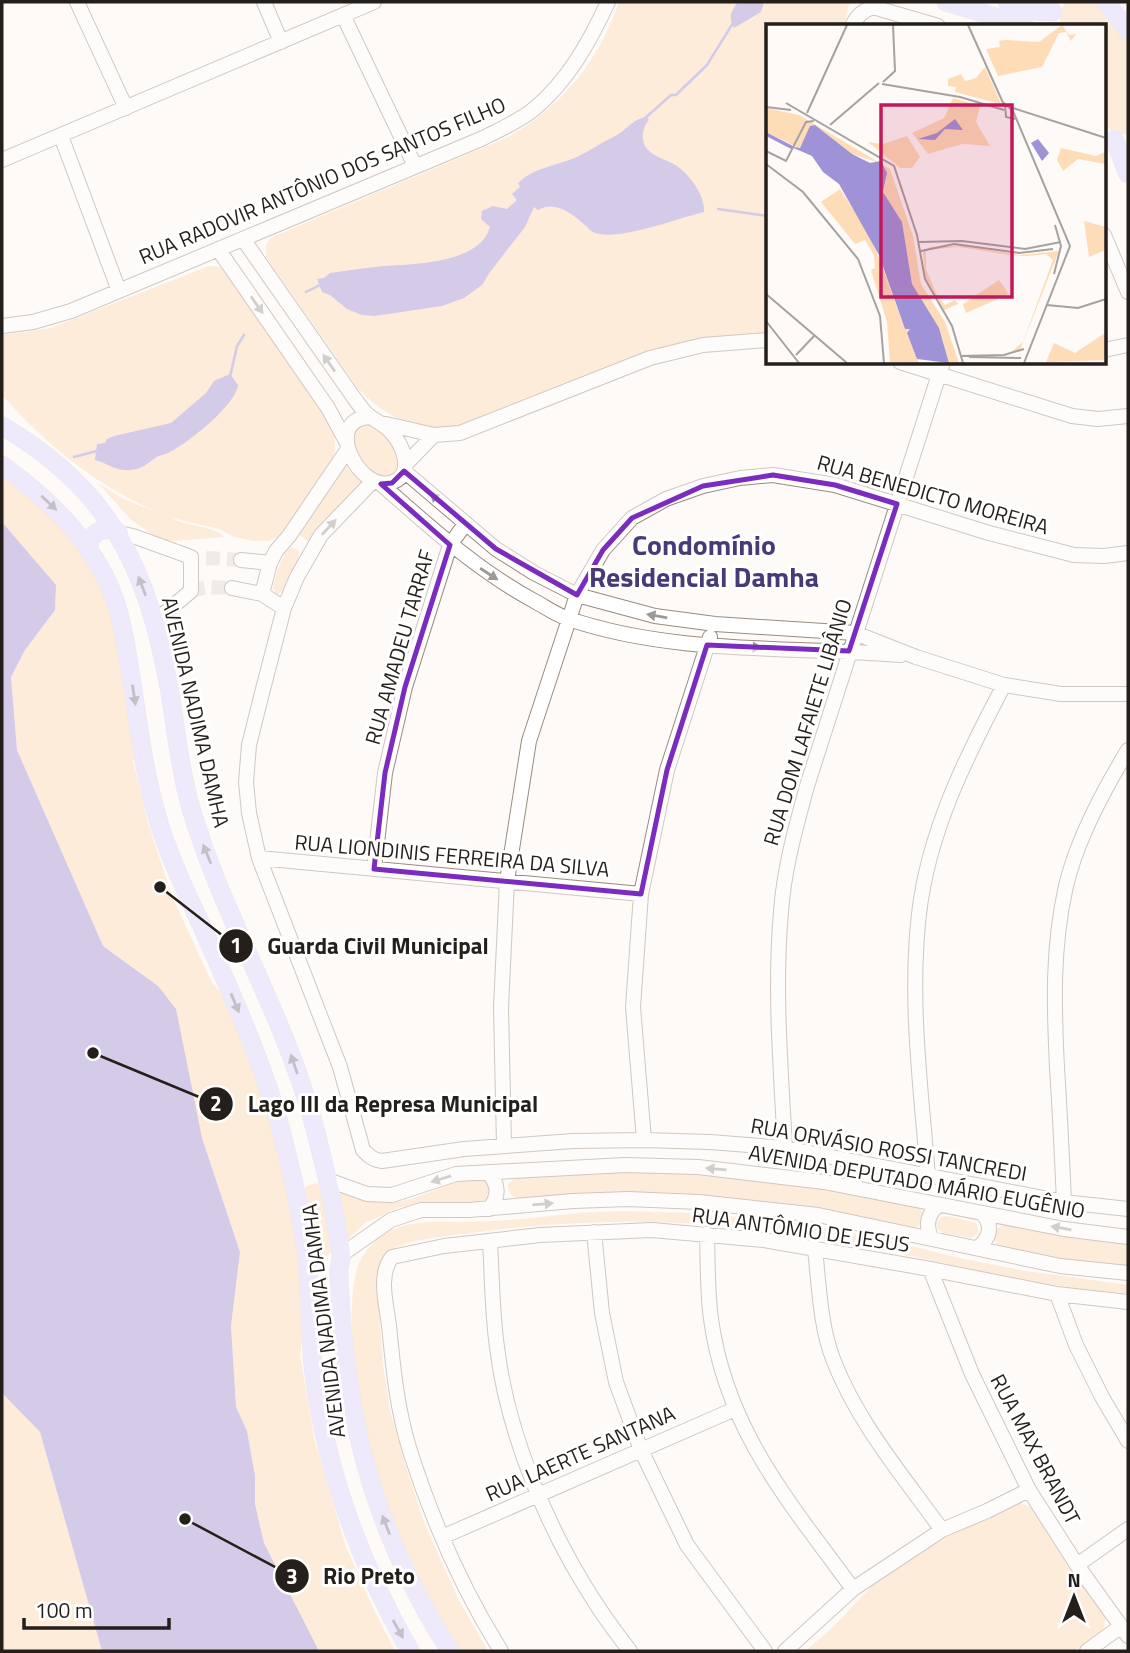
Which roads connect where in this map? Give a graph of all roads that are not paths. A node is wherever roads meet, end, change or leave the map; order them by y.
1 (77, 2) edge
2 (264, 2) edge
3 (374, 2) edge
4 (608, 2) edge
5 (946, 2) edge
6 (1007, 2) edge
7 (1106, 2) edge
8 (1054, 9) edge
9 (343, 15) junction
10 (853, 24) edge
11 (931, 24) edge
12 (1018, 24) edge
13 (1127, 28) edge
14 (281, 41) junction
15 (126, 108) junction
16 (61, 136) junction
17 (1115, 137) edge
18 (2, 160) edge
19 (415, 166) junction
20 (1128, 174) edge
21 (243, 239) junction
22 (1106, 240) edge
23 (218, 249) junction
24 (120, 291) junction
25 (1128, 292) edge
26 (2, 326) edge
27 (766, 340) edge
28 (1128, 345) edge
29 (1106, 350) edge
30 (914, 364) edge
31 (941, 368) edge
32 (1128, 416) edge
33 (376, 420) junction
34 (2, 426) edge
35 (435, 435) junction
36 (348, 446) junction
37 (2, 466) edge
38 (405, 468) junction
39 (377, 482) junction
40 (897, 504) junction
41 (465, 524) junction
42 (119, 533) junction
43 (289, 536) junction
44 (450, 545) junction
45 (88, 549) junction
46 (312, 551) junction
47 (1128, 553) edge
48 (241, 559) tunnel mouth
49 (270, 563) junction
50 (232, 588) tunnel mouth
51 (262, 594) junction
52 (577, 595) junction
53 (284, 608) junction
54 (568, 619) junction
55 (154, 622) junction
56 (715, 624) junction
57 (122, 628) junction
58 (855, 633) junction
59 (707, 645) junction
60 (849, 651) junction
61 (916, 657) junction
62 (1004, 685) junction
63 (1128, 694) edge
64 (1128, 750) edge
65 (259, 858) junction
66 (374, 869) junction
67 (507, 881) junction
68 (641, 894) junction
69 (644, 1140) junction
70 (504, 1145) junction
71 (785, 1148) junction
72 (511, 1170) junction
73 (487, 1172) junction
74 (928, 1176) junction
75 (328, 1180) junction
76 (294, 1188) junction
77 (1064, 1202) junction
78 (939, 1205) junction
79 (514, 1206) junction
80 (489, 1209) junction
81 (1128, 1209) edge
82 (983, 1214) junction
83 (594, 1232) junction
84 (707, 1234) junction
85 (1128, 1237) edge
86 (932, 1239) junction
87 (490, 1241) junction
88 (977, 1248) junction
89 (815, 1249) junction
90 (341, 1255) junction
91 (307, 1257) junction
92 (930, 1269) junction
93 (1128, 1273) edge
94 (1057, 1294) junction
95 (1128, 1302) edge
96 (735, 1409) junction
97 (1128, 1441) edge
98 (640, 1450) junction
99 (1029, 1490) junction
100 (539, 1494) junction
101 (1128, 1529) edge
102 (942, 1530) junction
103 (442, 1537) junction
104 (1077, 1565) junction
105 (853, 1589) junction
106 (1124, 1631) edge
107 (410, 1651) edge
108 (450, 1651) edge
109 (502, 1651) edge
110 (629, 1651) edge
111 (765, 1651) edge
112 (785, 1651) edge
113 (1087, 1651) edge

1 - 15 street
2 - 14 street
3 - 9 street
4 - 19 street, RUA RADOVIR ANTÔNIO DOS SANTOS FILHO
5 - 12 main road
6 - 8 main road
7 - 13 main road
9 - 14 street
9 - 19 street
10 - 11 street
14 - 15 street
15 - 16 street
16 - 18 street
16 - 24 street
17 - 20 main road
19 - 21 street, RUA RADOVIR ANTÔNIO DOS SANTOS FILHO
21 - 23 street, RUA RADOVIR ANTÔNIO DOS SANTOS FILHO
33 -> 21 street
22 - 25 street
23 - 24 street, RUA RADOVIR ANTÔNIO DOS SANTOS FILHO
23 -> 36 street
24 - 26 street, RUA RADOVIR ANTÔNIO DOS SANTOS FILHO
27 - 35 street
28 - 29 street
30 - 31 street
31 - 32 street
31 - 40 street, RUA DOM LAFAIETE LIBÂNIO
33 - 35 street
33 - 36 street
33 - 38 street
34 - 42 main road, AVENIDA NADIMA DAMHA
35 - 38 street
36 - 39 street
36 - 43 street
37 -> 45 main road, AVENIDA NADIMA DAMHA
38 - 39 street
41 -> 38 street
39 - 44 street
46 -> 39 street
40 - 47 street, RUA BENEDICTO MOREIRA
40 - 52 street, RUA BENEDICTO MOREIRA
40 - 58 street, RUA DOM LAFAIETE LIBÂNIO
41 - 44 street, RUA AMADEU TARRAF
41 - 52 street
42 - 45 main road
55 -> 42 main road, AVENIDA NADIMA DAMHA
42 - 55 street
43 - 46 street
43 - 49 street
44 -> 54 street
44 - 66 street, RUA AMADEU TARRAF
45 - 57 main road, AVENIDA NADIMA DAMHA
46 - 53 street
48 - 49 street
49 - 51 street
50 - 51 street
51 - 53 street
52 - 54 street, RUA BENEDICTO MOREIRA
56 -> 52 street
53 - 65 street
54 - 59 street
54 - 67 street, RUA BENEDICTO MOREIRA
55 - 57 main road
75 -> 55 main road, AVENIDA NADIMA DAMHA
56 - 58 street
56 - 59 street
57 -> 76 main road, AVENIDA NADIMA DAMHA
58 - 60 street, RUA DOM LAFAIETE LIBÂNIO
58 - 61 street
59 -> 60 street
59 - 68 street
60 - 61 street
60 - 71 street, RUA DOM LAFAIETE LIBÂNIO
61 - 62 street
62 - 63 street
62 - 74 street
64 - 77 street
65 - 66 street, RUA LIONDINIS FERREIRA DA SILVA
65 - 70 street, RUA ORVÁSIO ROSSI TANCREDI
66 - 67 street, RUA LIONDINIS FERREIRA DA SILVA
67 - 68 street, RUA LIONDINIS FERREIRA DA SILVA
67 - 70 street, RUA BENEDICTO MOREIRA
68 - 69 street
69 - 70 street, RUA ORVÁSIO ROSSI TANCREDI
69 - 71 street, RUA ORVÁSIO ROSSI TANCREDI
71 - 74 street, RUA ORVÁSIO ROSSI TANCREDI
72 - 73 street, AVENIDA DEPUTADO MÁRIO EUGÊNIO
78 -> 72 street, AVENIDA DEPUTADO MÁRIO EUGÊNIO
72 - 79 street
73 -> 75 street, AVENIDA DEPUTADO MÁRIO EUGÊNIO
73 - 80 street
74 - 77 street, RUA ORVÁSIO ROSSI TANCREDI
75 - 76 main road
75 - 90 main road, AVENIDA NADIMA DAMHA
76 - 91 main road, AVENIDA NADIMA DAMHA
77 - 81 street, RUA ORVÁSIO ROSSI TANCREDI
78 - 82 street, AVENIDA DEPUTADO MÁRIO EUGÊNIO
78 - 86 street
79 - 80 street
79 -> 86 street
80 - 90 street
85 -> 82 street, AVENIDA DEPUTADO MÁRIO EUGÊNIO
82 - 88 street
83 - 84 street, RUA ANTÔMIO DE JESUS
83 - 87 street, RUA ANTÔMIO DE JESUS
83 - 98 street
84 - 89 street, RUA ANTÔMIO DE JESUS
84 - 96 street
86 - 88 street
87 - 100 street
87 - 103 street, RUA ANTÔMIO DE JESUS
88 - 93 street
89 - 92 street, RUA ANTÔMIO DE JESUS
89 - 102 street
90 - 91 main road
108 -> 90 main road, AVENIDA NADIMA DAMHA
91 -> 107 main road, AVENIDA NADIMA DAMHA
92 - 94 street, RUA ANTÔMIO DE JESUS
92 - 99 street, RUA MAX BRANDT
94 - 95 street, RUA ANTÔMIO DE JESUS
94 - 97 street
96 - 98 street, RUA LAERTE SANTANA
96 - 105 street
98 - 100 street, RUA LAERTE SANTANA
98 - 111 street
99 - 102 street
99 - 104 street, RUA MAX BRANDT
100 - 103 street, RUA LAERTE SANTANA
100 - 110 street
101 - 104 street
102 - 105 street
103 - 109 street
104 - 106 street, RUA MAX BRANDT
105 - 112 street
106 - 113 street

